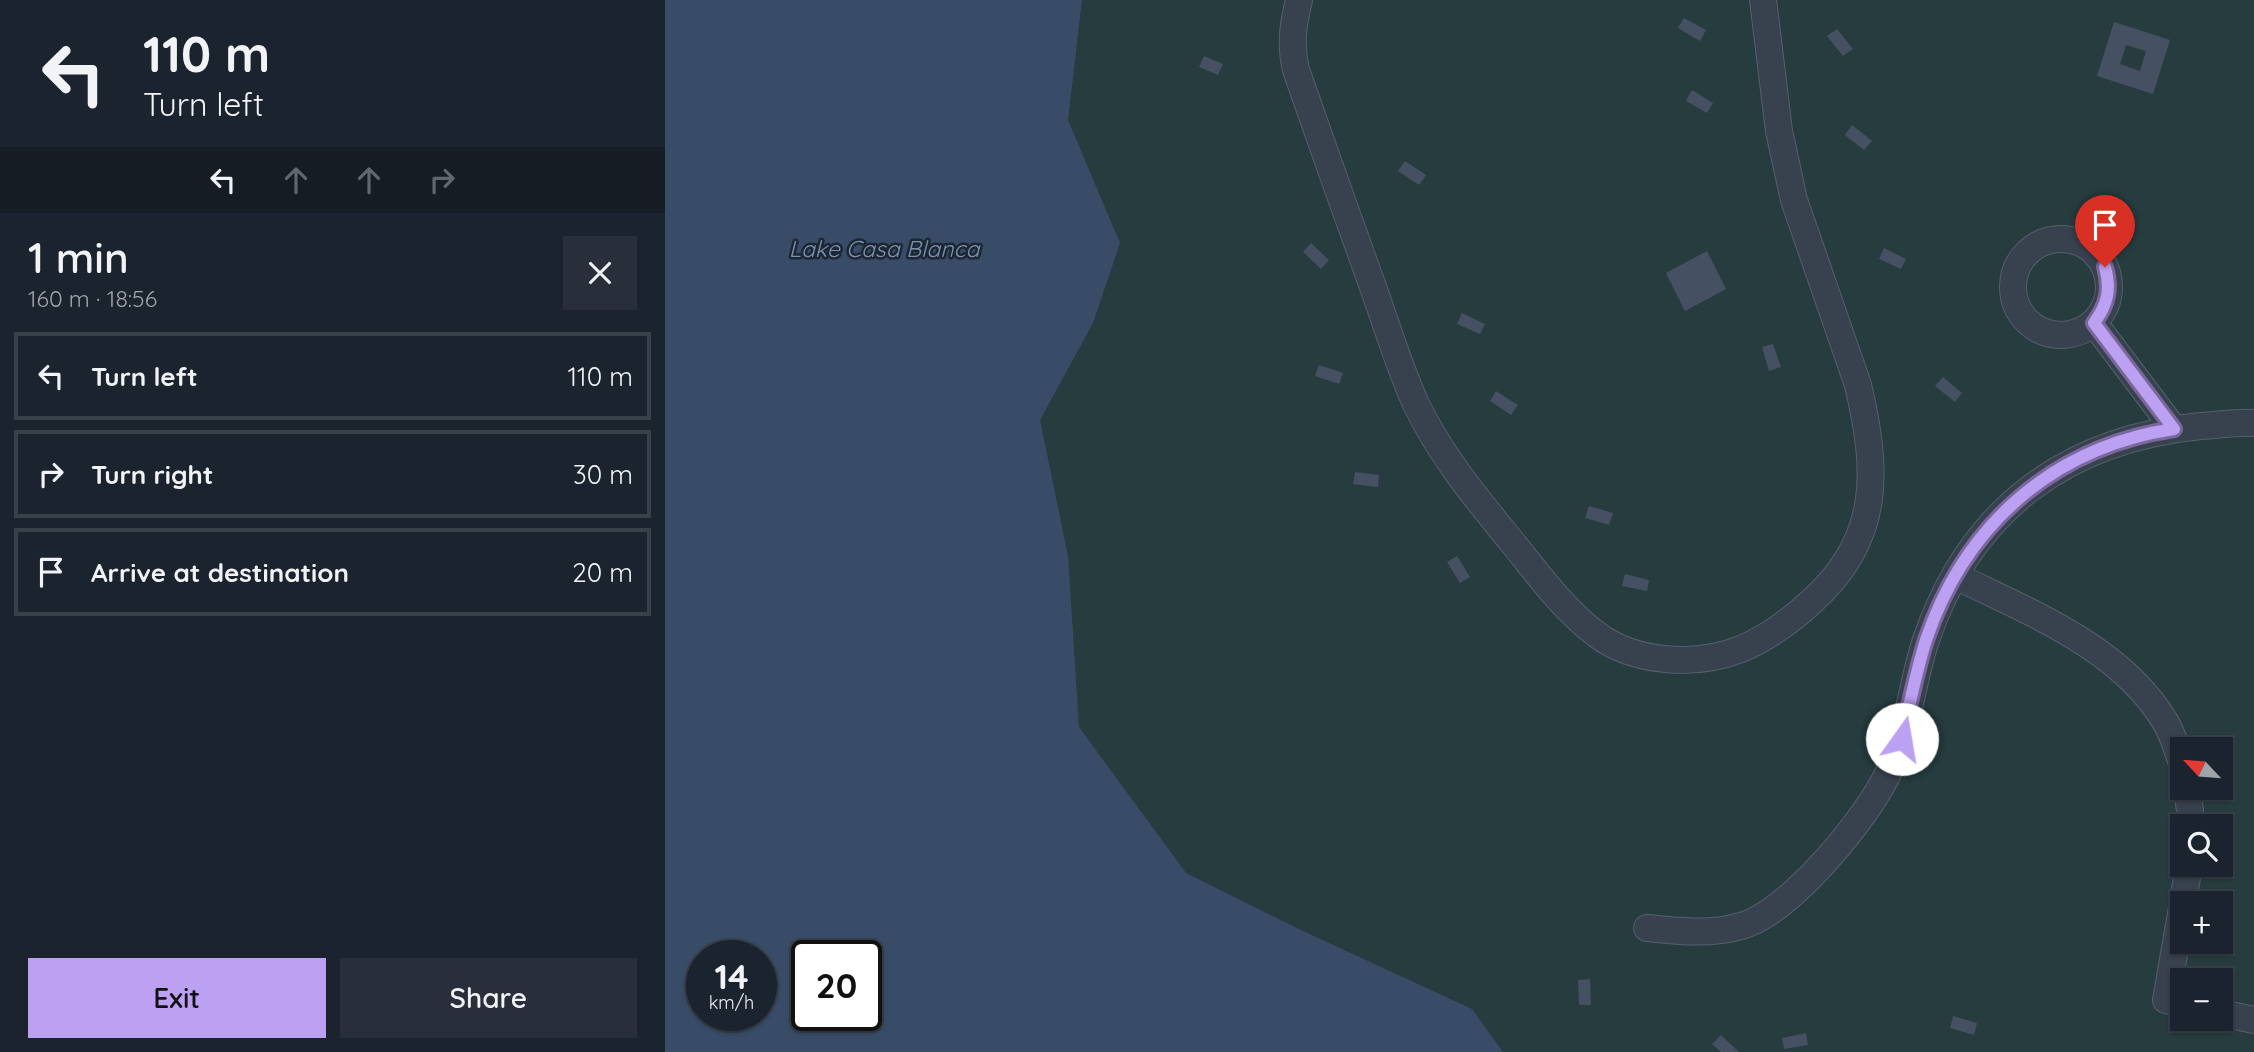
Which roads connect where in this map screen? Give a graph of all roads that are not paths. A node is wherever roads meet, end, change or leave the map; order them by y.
1 (1299, 0) edge
2 (1763, 0) edge
3 (2094, 323) dead end
4 (2254, 423) edge
5 (2174, 429) junction
6 (1956, 576) junction
7 (2172, 737) edge
8 (1647, 928) dead end
9 (2170, 977) edge
10 (2170, 1001) edge
11 (2233, 1016) edge
12 (2254, 1020) edge

1 - 2 lane
3 - 5 lane
4 - 5 lane
5 - 6 lane
6 - 7 lane
6 - 8 lane
9 - 10 lane
11 - 12 lane

